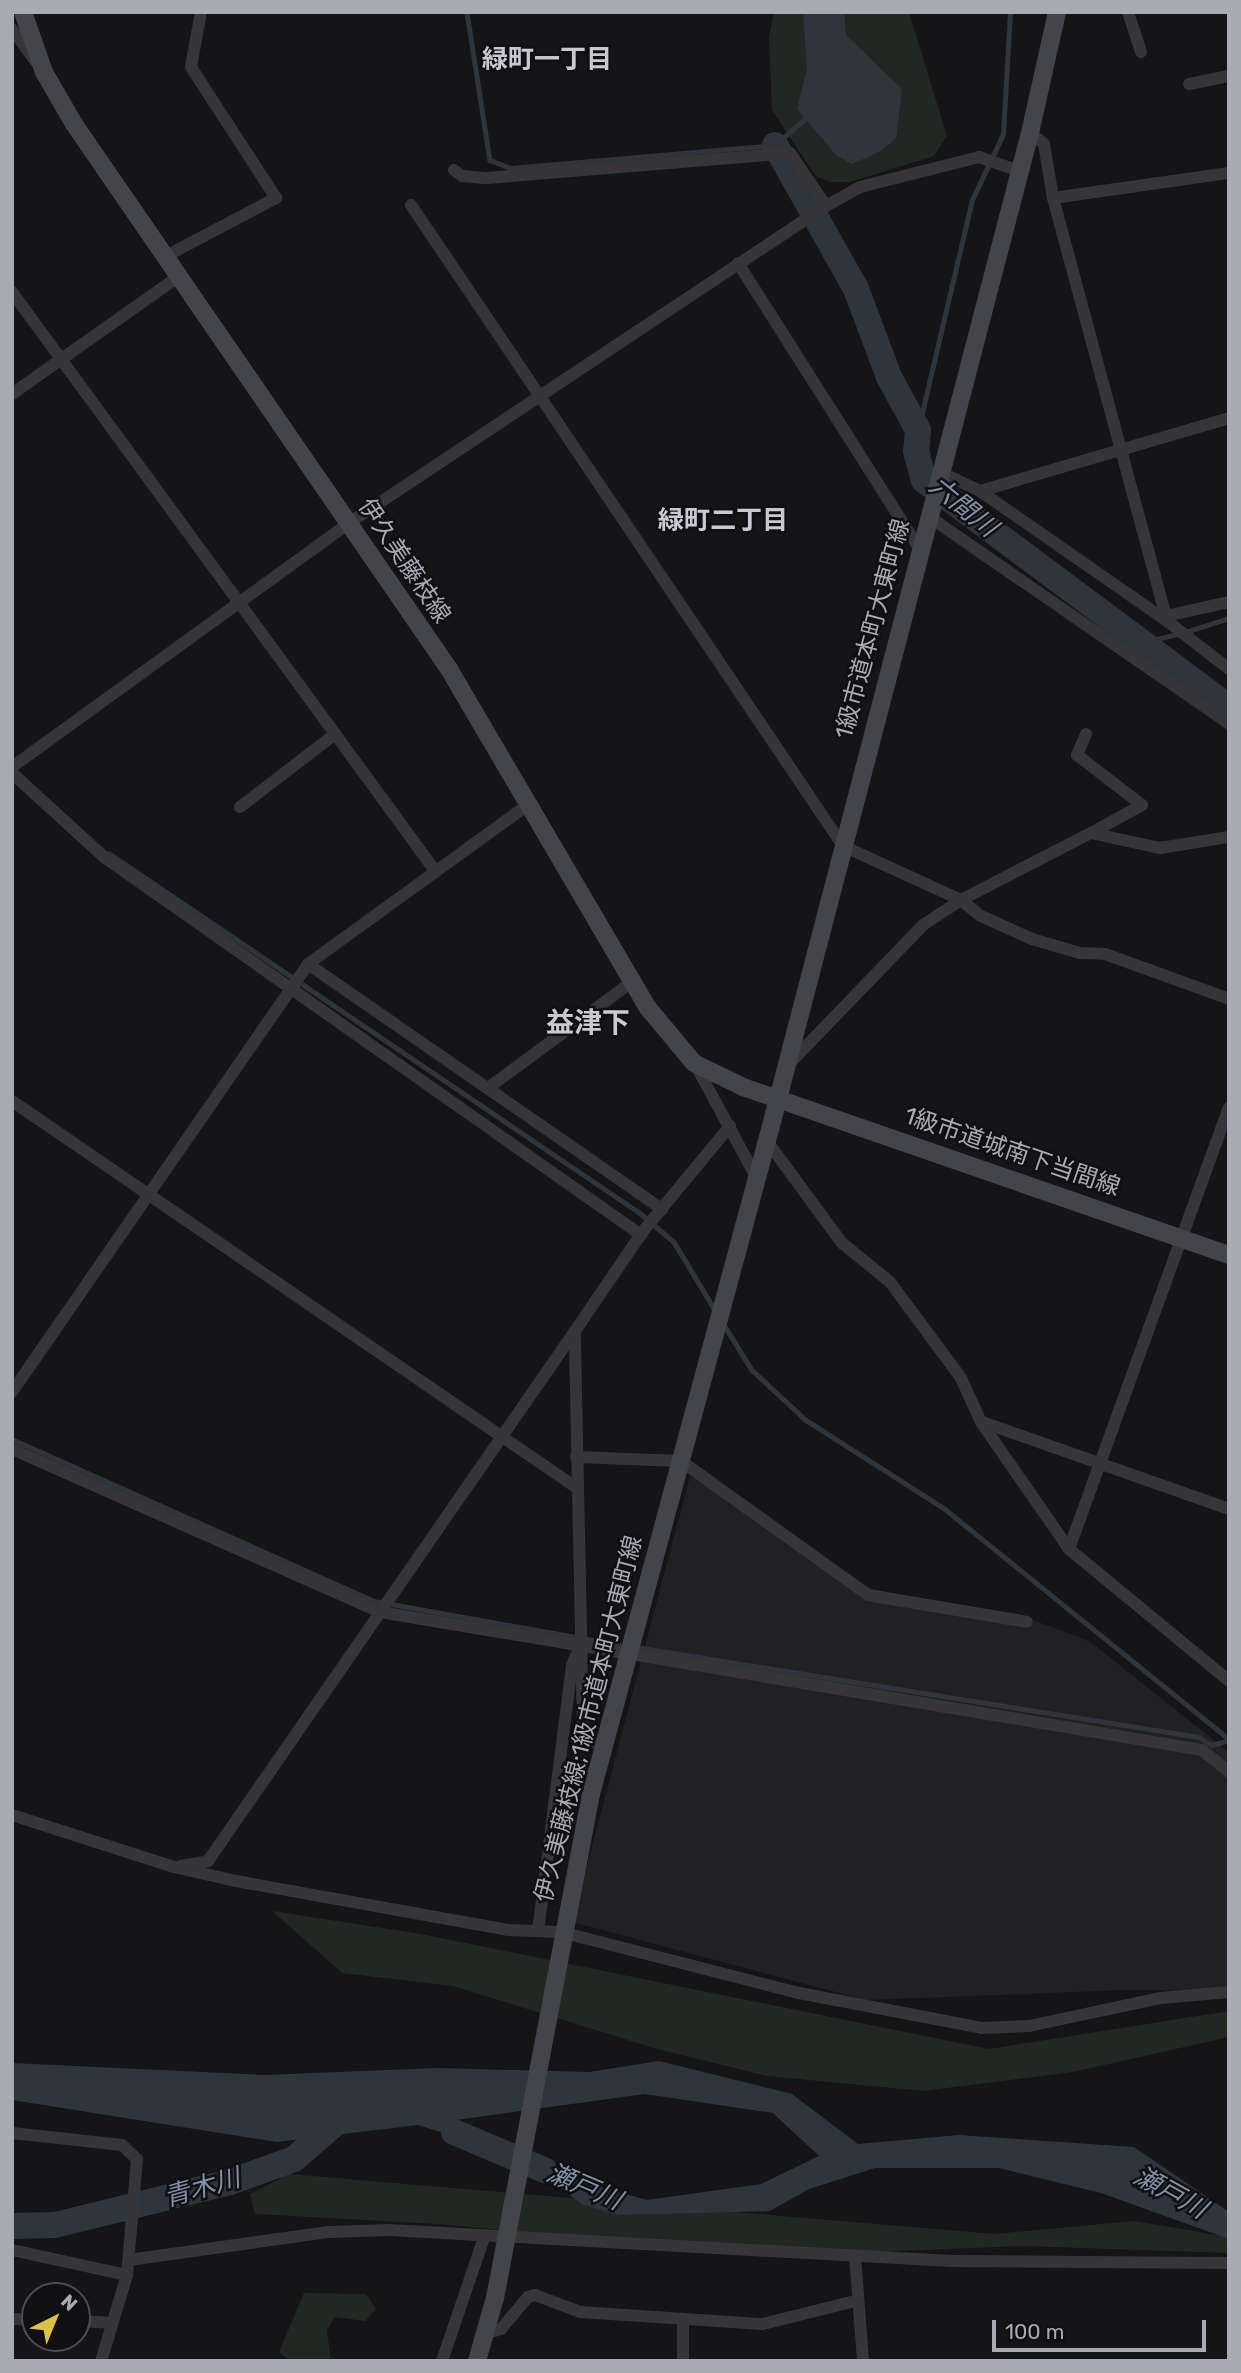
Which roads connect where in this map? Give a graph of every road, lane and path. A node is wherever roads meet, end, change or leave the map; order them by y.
1 (23, 12) edge
2 (201, 12) edge
3 (1057, 12) edge
4 (1128, 12) edge
5 (12, 29) edge
6 (1141, 52) dead end
7 (44, 72) junction
8 (1229, 76) edge
9 (1189, 84) dead end
10 (1030, 133) junction
11 (454, 170) dead end
12 (1019, 171) junction
13 (1229, 173) edge
14 (1054, 198) junction
15 (411, 205) dead end
16 (826, 206) junction
17 (164, 257) junction
18 (738, 263) junction
19 (177, 277) junction
20 (12, 292) edge
21 (61, 359) junction
22 (12, 394) edge
23 (540, 396) junction
24 (1229, 418) edge
25 (1121, 450) junction
26 (940, 472) junction
27 (980, 491) junction
28 (928, 516) junction
29 (349, 523) junction
30 (919, 548) junction
31 (1229, 602) edge
32 (239, 603) junction
33 (1167, 618) junction
34 (1229, 669) edge
35 (1229, 724) edge
36 (335, 734) junction
37 (1086, 734) dead end
38 (12, 767) edge
39 (12, 773) edge
40 (528, 805) junction
41 (240, 807) dead end
42 (1091, 833) junction
43 (1225, 840) edge
44 (843, 846) junction
45 (436, 872) junction
46 (961, 900) junction
47 (308, 964) junction
48 (632, 982) junction
49 (292, 986) junction
50 (1229, 999) edge
51 (694, 1063) junction
52 (786, 1067) junction
53 (488, 1088) junction
54 (778, 1096) junction
55 (12, 1101) edge
56 (1229, 1108) edge
57 (730, 1126) junction
58 (767, 1141) junction
59 (756, 1177) junction
60 (149, 1195) junction
61 (662, 1209) junction
62 (642, 1233) junction
63 (1183, 1239) junction
64 (1229, 1255) edge
65 (575, 1331) junction
66 (12, 1392) edge
67 (981, 1422) junction
68 (501, 1436) junction
69 (12, 1449) edge
70 (576, 1457) junction
71 (681, 1461) junction
72 (1101, 1465) junction
73 (577, 1488) junction
74 (1229, 1509) edge
75 (1069, 1549) junction
76 (380, 1612) junction
77 (1027, 1622) dead end
78 (580, 1646) junction
79 (628, 1657) junction
80 (1229, 1681) edge
81 (604, 1748) junction
82 (1229, 1772) edge
83 (12, 1815) edge
84 (174, 1867) junction
85 (538, 1931) junction
86 (561, 1932) junction
87 (1229, 1992) edge
88 (12, 2133) edge
89 (485, 2235) junction
90 (507, 2235) junction
91 (12, 2250) edge
92 (855, 2256) junction
93 (129, 2260) junction
94 (1229, 2263) edge
95 (127, 2275) junction
96 (855, 2301) junction
97 (91, 2322) edge
98 (683, 2322) junction
99 (112, 2323) junction
100 (487, 2333) junction
101 (101, 2361) edge
102 (442, 2361) edge
103 (477, 2361) edge
104 (683, 2361) edge
105 (863, 2361) edge

1 - 7 main road, 伊久美藤枝線
2 - 17 street
3 - 10 main road, 1級市道本町大東町線
4 - 6 street
5 - 7 street
7 - 17 main road, 伊久美藤枝線
8 - 9 street
10 - 12 main road, 1級市道本町大東町線
10 - 14 street
11 - 16 street
12 - 16 street
12 - 26 main road, 1級市道本町大東町線
13 - 14 street
14 - 25 street
15 - 23 street
16 - 18 street
17 - 19 main road, 伊久美藤枝線
18 - 23 street
18 - 30 street
19 - 21 street
19 - 29 main road, 伊久美藤枝線
20 - 21 street
21 - 22 street
21 - 32 street
23 - 29 street
23 - 44 street
24 - 25 street
25 - 27 street
25 - 33 street
26 - 27 street
26 - 28 main road, 1級市道本町大東町線
27 - 33 street
28 - 30 main road, 1級市道本町大東町線
28 - 35 street
29 - 32 street
29 - 40 main road, 伊久美藤枝線
30 - 44 main road, 1級市道本町大東町線
31 - 33 street
32 - 36 street
32 - 38 street
33 - 34 street
36 - 41 street
36 - 45 street
37 - 42 street
39 - 49 street
40 - 45 street
40 - 48 main road, 伊久美藤枝線
42 - 43 street
42 - 46 street
44 - 46 street
44 - 52 main road, 1級市道本町大東町線
45 - 47 street
46 - 50 street
46 - 52 street
47 - 49 street
47 - 53 street
48 - 51 main road, 伊久美藤枝線
48 - 53 street
49 - 60 street
49 - 62 street
51 - 54 main road, 伊久美藤枝線
51 - 57 street
52 - 54 main road, 1級市道本町大東町線
53 - 61 street
54 - 58 main road, 伊久美藤枝線;1級市道本町大東町線
54 - 63 main road, 1級市道城南下当間線
55 - 60 street
56 - 63 street
57 - 59 street
57 - 61 street
58 - 59 main road, 伊久美藤枝線;1級市道本町大東町線
58 - 67 street
59 - 71 main road, 伊久美藤枝線;1級市道本町大東町線
60 - 66 street
60 - 68 street
61 - 62 street
62 - 65 street
63 - 64 main road, 1級市道城南下当間線
63 - 72 street
65 - 68 street
65 - 70 street
67 - 72 street
67 - 75 street
68 - 73 street
68 - 76 street
69 - 76 street
70 - 71 street
70 - 73 street
71 - 77 street
71 - 79 main road, 伊久美藤枝線;1級市道本町大東町線
72 - 74 street
72 - 75 street
73 - 78 street
75 - 80 street
76 - 78 street
76 - 84 street
78 - 79 street
78 - 81 street
78 - 85 street
79 - 81 main road, 伊久美藤枝線;1級市道本町大東町線
79 - 82 street
81 - 86 main road, 伊久美藤枝線;1級市道本町大東町線
83 - 84 street
84 - 85 street
85 - 86 street
86 - 87 street
86 - 90 main road, 伊久美藤枝線;1級市道本町大東町線
88 - 93 street
89 - 90 street
89 - 93 street
89 - 102 street
90 - 92 street
90 - 100 main road, 伊久美藤枝線;1級市道本町大東町線
91 - 95 street
92 - 94 street
92 - 96 street
93 - 95 street
95 - 99 street
96 - 98 street
96 - 105 street
97 - 99 street
98 - 100 street
98 - 104 street
99 - 101 street
100 - 103 main road, 伊久美藤枝線;1級市道本町大東町線

